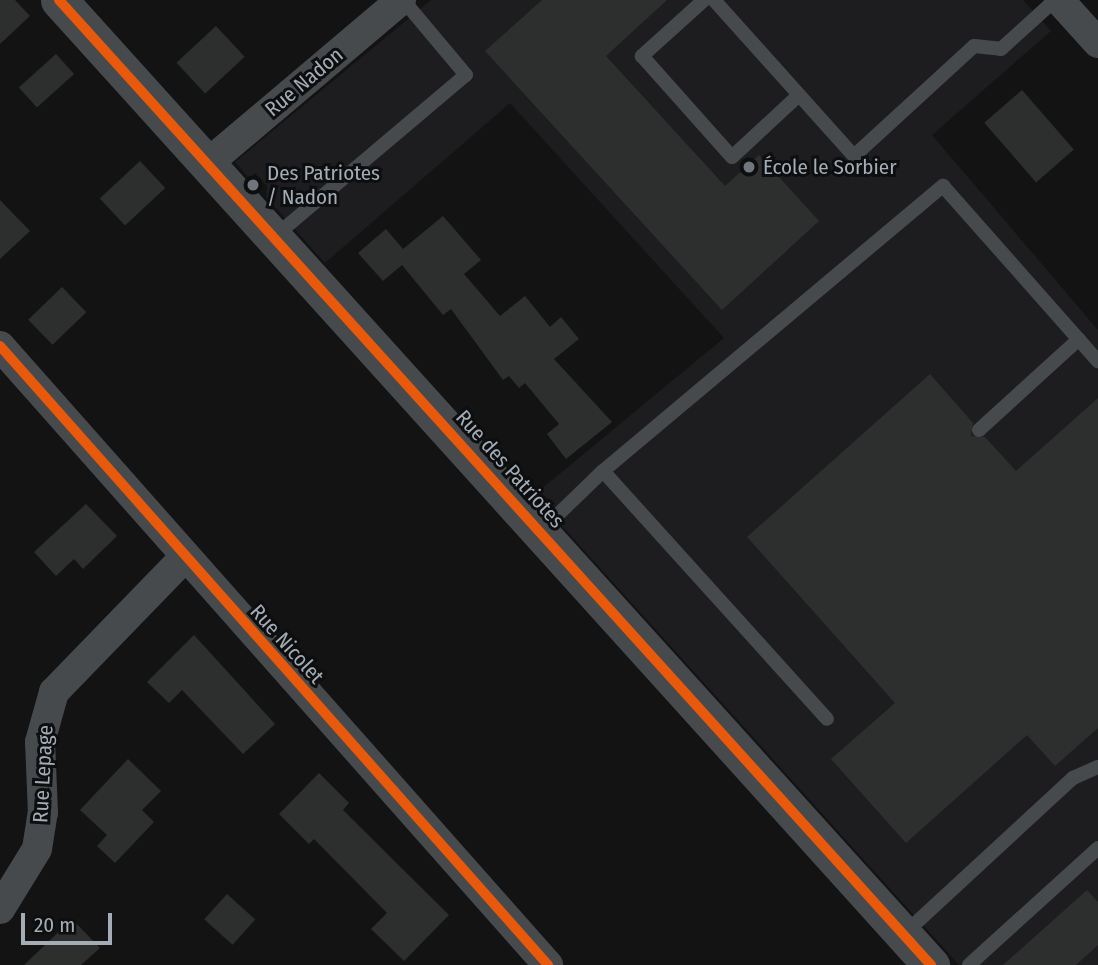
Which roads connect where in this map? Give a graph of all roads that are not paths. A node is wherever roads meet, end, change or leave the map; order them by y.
1 (59, 0) edge
2 (402, 0) edge
3 (704, 0) edge
4 (714, 0) edge
5 (1057, 0) edge
6 (1098, 43) edge
7 (799, 95) junction
8 (207, 164) junction
9 (274, 237) junction
10 (1079, 340) junction
11 (0, 346) edge
12 (1098, 361) edge
13 (979, 429) dead end
14 (603, 471) junction
15 (541, 531) junction
16 (185, 557) junction
17 (827, 719) dead end
18 (1098, 767) edge
19 (1098, 848) edge
20 (0, 909) edge
21 (904, 934) junction
22 (548, 965) edge
23 (931, 965) edge
24 (969, 965) edge

1 - 8 street, Rue des Patriotes
2 - 8 street, Rue Nadon
2 - 9 lane
3 - 7 lane
4 - 7 lane
5 - 6 street
5 - 7 lane
8 - 9 street, Rue des Patriotes
9 - 15 street, Rue des Patriotes
10 - 12 lane
10 - 13 lane
10 - 14 lane
11 - 16 street, Rue Nicolet
14 - 15 lane
14 - 17 lane
15 - 21 street, Rue des Patriotes
16 - 20 street, Rue Lepage
16 - 22 street, Rue Nicolet
18 - 21 lane
19 - 24 lane
21 - 23 street, Rue des Patriotes

